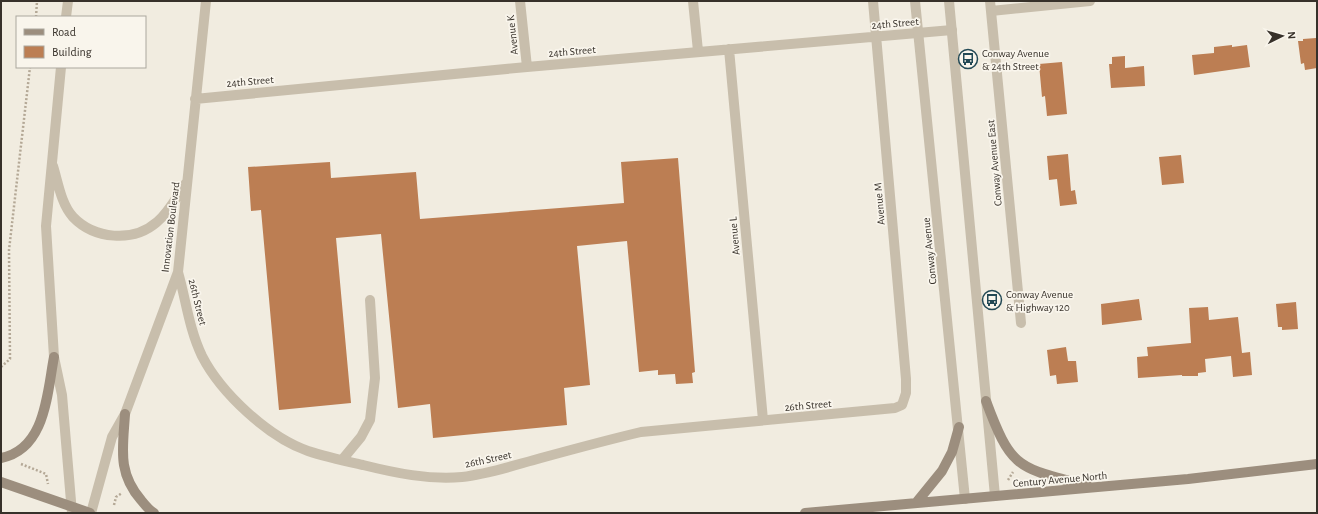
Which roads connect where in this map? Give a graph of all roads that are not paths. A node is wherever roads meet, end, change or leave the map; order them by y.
1 (68, 1) edge
2 (206, 1) edge
3 (520, 1) edge
4 (693, 1) edge
5 (873, 1) edge
6 (915, 1) edge
7 (949, 1) edge
8 (1090, 1) edge
9 (991, 6) edge
10 (66, 16) edge
11 (952, 30) junction
12 (918, 33) junction
13 (876, 36) junction
14 (729, 49) junction
15 (698, 51) junction
16 (527, 67) junction
17 (61, 68) edge
18 (195, 98) junction
19 (51, 160) junction
20 (187, 181) junction
21 (178, 272) junction
22 (370, 300) dead end
23 (1021, 322) dead end
24 (54, 357) junction
25 (986, 401) junction
26 (902, 405) joint
27 (126, 414) junction
28 (763, 420) junction
29 (959, 427) junction
30 (1, 458) edge
31 (342, 460) junction
32 (1317, 464) edge
33 (1, 482) edge
34 (1093, 488) junction
35 (995, 496) junction
36 (965, 499) junction
37 (916, 503) junction
38 (72, 510) edge
39 (91, 513) edge
40 (154, 513) edge
41 (805, 513) edge

1 - 10 street
2 - 18 street, Innovation Boulevard
3 - 16 street, Avenue K
4 - 15 street
5 - 13 street, Avenue M
6 - 12 street, Conway Avenue
7 - 11 street
8 - 9 street
9 - 23 street, Conway Avenue East
11 - 12 street, 24th Street
11 - 25 street
12 - 13 street, 24th Street
12 - 29 street, Conway Avenue
13 - 14 street, 24th Street
13 - 26 street, Avenue M
14 - 15 street, 24th Street
14 - 28 street, Avenue L
15 - 16 street, 24th Street
16 - 18 street, 24th Street
17 - 19 street
18 - 20 street, Innovation Boulevard
19 - 20 street
19 - 24 street
20 - 21 street, Innovation Boulevard
21 - 27 street, Innovation Boulevard
21 - 31 street, 26th Street
22 - 31 street
24 - 30 main road
24 - 38 street
25 - 34 main road
25 - 35 street
26 - 28 street, 26th Street
27 - 39 street, Innovation Boulevard
27 - 40 main road
28 - 31 street, 26th Street
29 - 36 street, Conway Avenue
29 - 37 main road
32 - 34 main road, Century Avenue North
33 - 38 main road
34 - 35 main road, Century Avenue North
35 - 36 main road, Century Avenue North
36 - 37 main road, Century Avenue North
37 - 41 main road, Century Avenue North
38 - 39 main road

